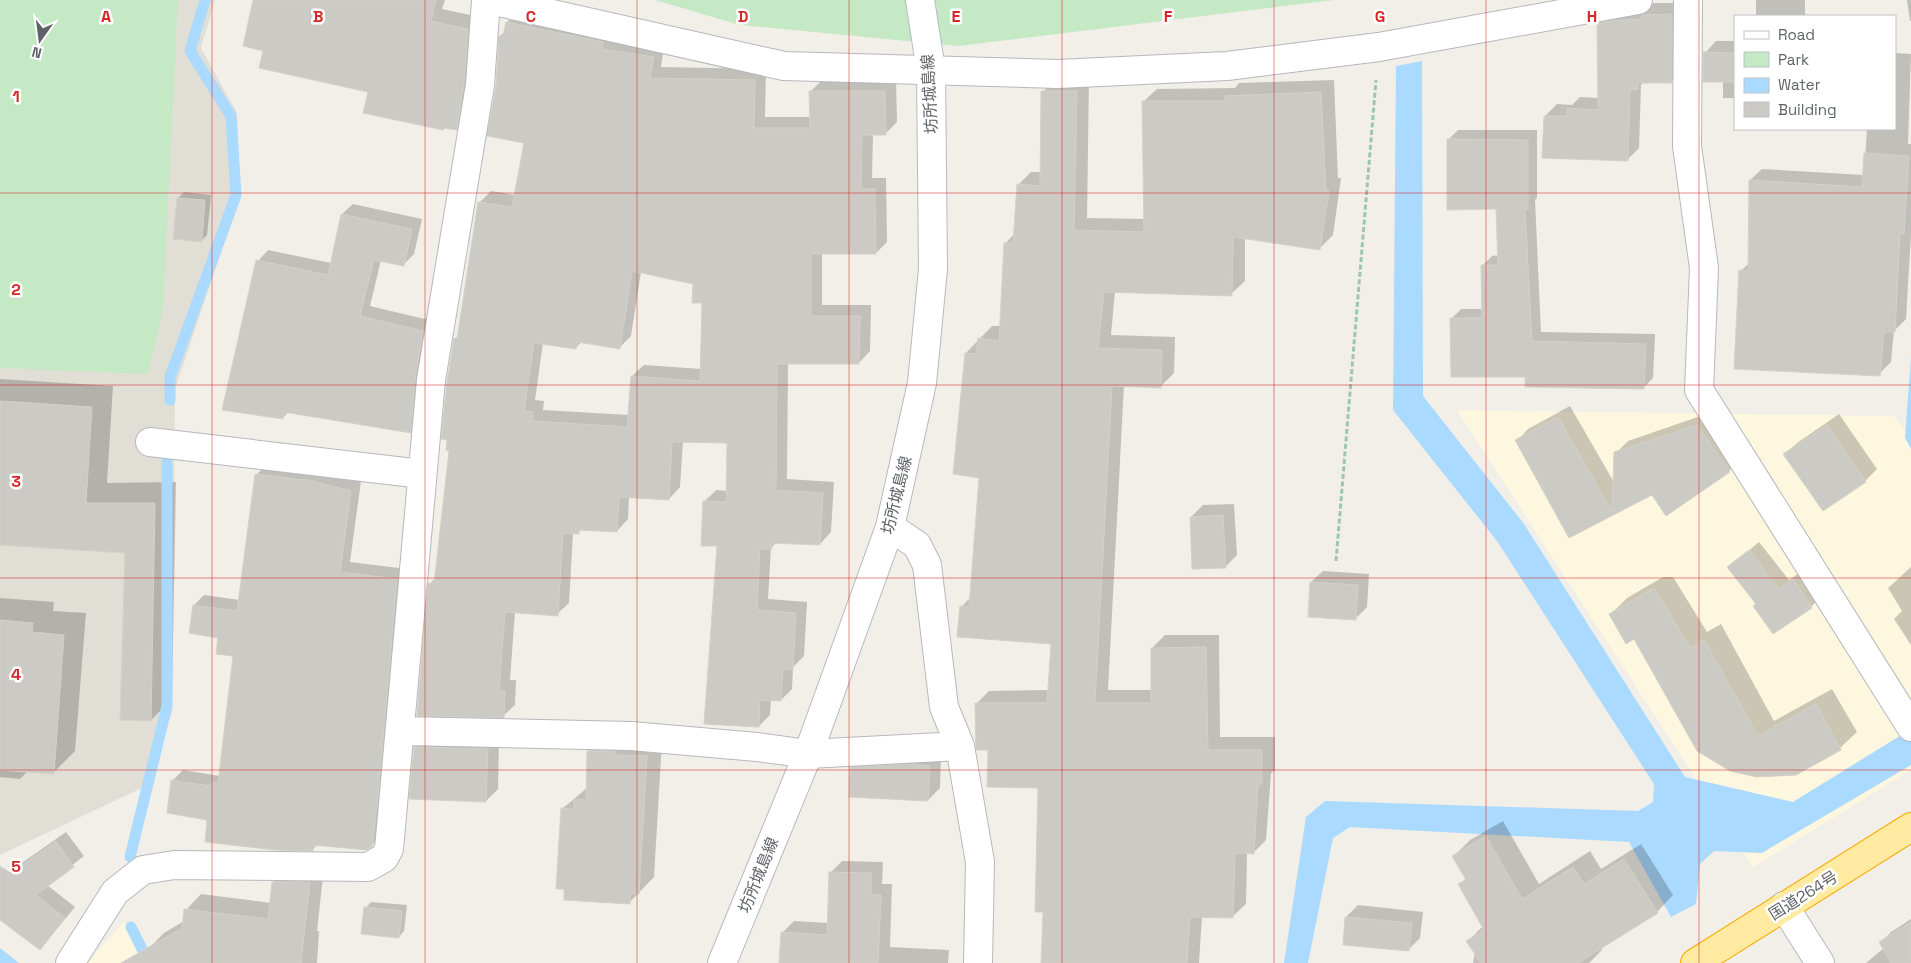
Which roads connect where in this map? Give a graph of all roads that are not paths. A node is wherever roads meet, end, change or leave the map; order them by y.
1 (486, 0) edge
2 (490, 0) edge
3 (920, 0) edge
4 (1638, 0) edge
5 (1688, 0) edge
6 (931, 70) junction
7 (150, 442) dead end
8 (422, 474) junction
9 (890, 527) junction
10 (1911, 727) edge
11 (401, 731) junction
12 (960, 746) junction
13 (808, 754) junction
14 (1911, 827) edge
15 (1784, 906) junction
16 (70, 963) edge
17 (722, 963) edge
18 (978, 963) edge
19 (1695, 963) edge
20 (1820, 963) edge

1 - 8 street
2 - 6 street
3 - 6 street, 坊所城島線
4 - 6 street
5 - 10 street
6 - 9 street, 坊所城島線
7 - 8 street
8 - 11 street
9 - 12 street
9 - 13 street, 坊所城島線
11 - 13 street
11 - 16 street
12 - 13 street
12 - 18 street
13 - 17 street, 坊所城島線
14 - 15 highway, 国道264号
15 - 19 highway, 国道264号
15 - 20 street

